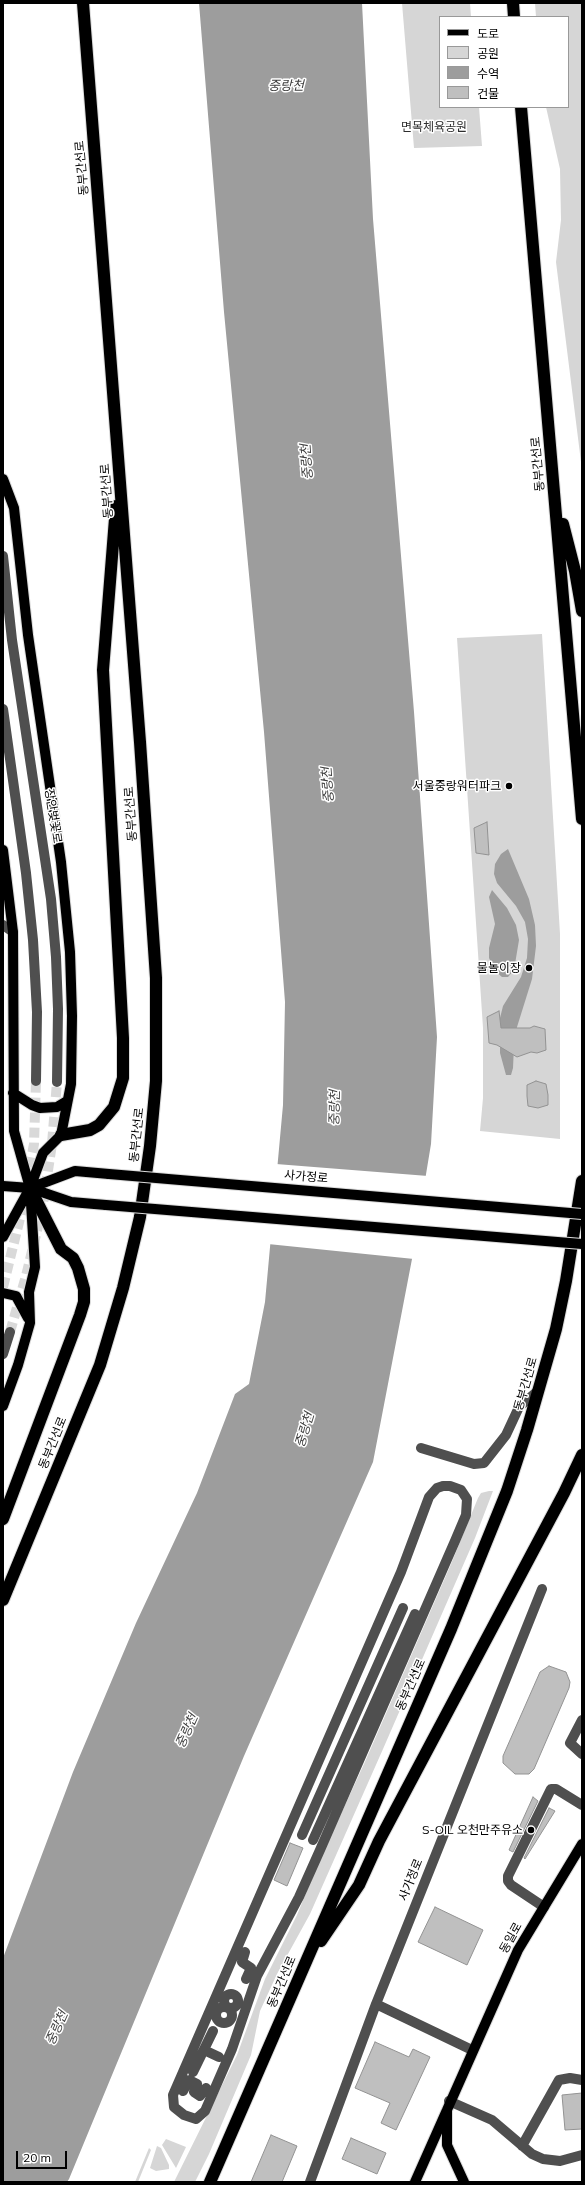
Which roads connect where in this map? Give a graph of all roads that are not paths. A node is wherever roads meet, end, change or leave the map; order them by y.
1 (83, 3) edge
2 (513, 3) edge
3 (514, 16) edge
4 (522, 108) edge
5 (119, 469) junction
6 (3, 479) edge
7 (555, 491) junction
8 (3, 556) edge
9 (582, 611) edge
10 (3, 709) edge
11 (582, 819) edge
12 (3, 850) edge
13 (3, 924) edge
14 (13, 932) junction
15 (36, 1081) tunnel mouth
16 (57, 1082) tunnel mouth
17 (13, 1093) junction
18 (67, 1101) junction
19 (61, 1135) junction
20 (582, 1181) edge
21 (3, 1186) edge
22 (30, 1188) junction
23 (582, 1214) edge
24 (3, 1237) edge
25 (582, 1244) edge
26 (3, 1293) edge
27 (30, 1323) junction
28 (10, 1332) tunnel mouth
29 (3, 1354) edge
30 (539, 1390) junction
31 (3, 1406) edge
32 (421, 1448) dead end
33 (582, 1455) edge
34 (3, 1519) edge
35 (542, 1590) dead end
36 (3, 1600) edge
37 (403, 1608) dead end
38 (415, 1614) dead end
39 (400, 1659) junction
40 (582, 1720) edge
41 (582, 1754) edge
42 (339, 1796) junction
43 (582, 1805) edge
44 (302, 1835) dead end
45 (313, 1840) dead end
46 (582, 1844) edge
47 (544, 1907) junction
48 (245, 1952) dead end
49 (304, 1965) junction
50 (246, 1979) dead end
51 (234, 1989) dead end
52 (376, 2004) junction
53 (227, 2007) dead end
54 (213, 2030) dead end
55 (204, 2050) junction
56 (472, 2050) junction
57 (219, 2057) dead end
58 (193, 2072) dead end
59 (582, 2080) edge
60 (206, 2088) dead end
61 (183, 2091) dead end
62 (448, 2104) junction
63 (522, 2146) junction
64 (582, 2155) edge
65 (210, 2182) edge
66 (310, 2182) edge
67 (415, 2182) edge
68 (464, 2182) edge

1 - 5 highway, 동부간선로
2 - 3 highway
4 - 7 highway, 동부간선로
5 - 19 highway
5 - 36 highway, 동부간선로
6 - 18 main road
7 - 9 highway
7 - 11 highway, 동부간선로
8 - 16 street, 장안벚꽃로
10 - 15 street
12 - 14 main road
13 - 14 street
14 - 17 main road
17 - 18 main road
17 - 22 main road
18 - 19 main road
19 - 22 main road
20 - 30 highway, 동부간선로
21 - 22 main road, 사가정로
22 - 23 main road, 사가정로, bridge
22 - 24 main road
22 - 25 main road, 사가정로, bridge
22 - 27 main road
22 - 34 highway
26 - 27 main road
27 - 31 main road
28 - 29 street
30 - 32 street
30 - 49 highway, 동부간선로
33 - 49 highway
35 - 52 street, 사가정로
37 - 44 street
38 - 39 street
39 - 42 street
39 - 42 street
40 - 41 street
42 - 45 street
43 - 47 street
46 - 47 main road, 동일로
47 - 56 main road, 동일로
48 - 50 street
49 - 65 highway, 동부간선로
51 - 53 street
52 - 56 street
52 - 66 street, 사가정로
54 - 55 street
55 - 57 street
55 - 58 street
56 - 62 main road, 동일로
59 - 63 street
60 - 61 street
62 - 63 street
62 - 67 main road, 동일로
62 - 68 main road
63 - 64 street

